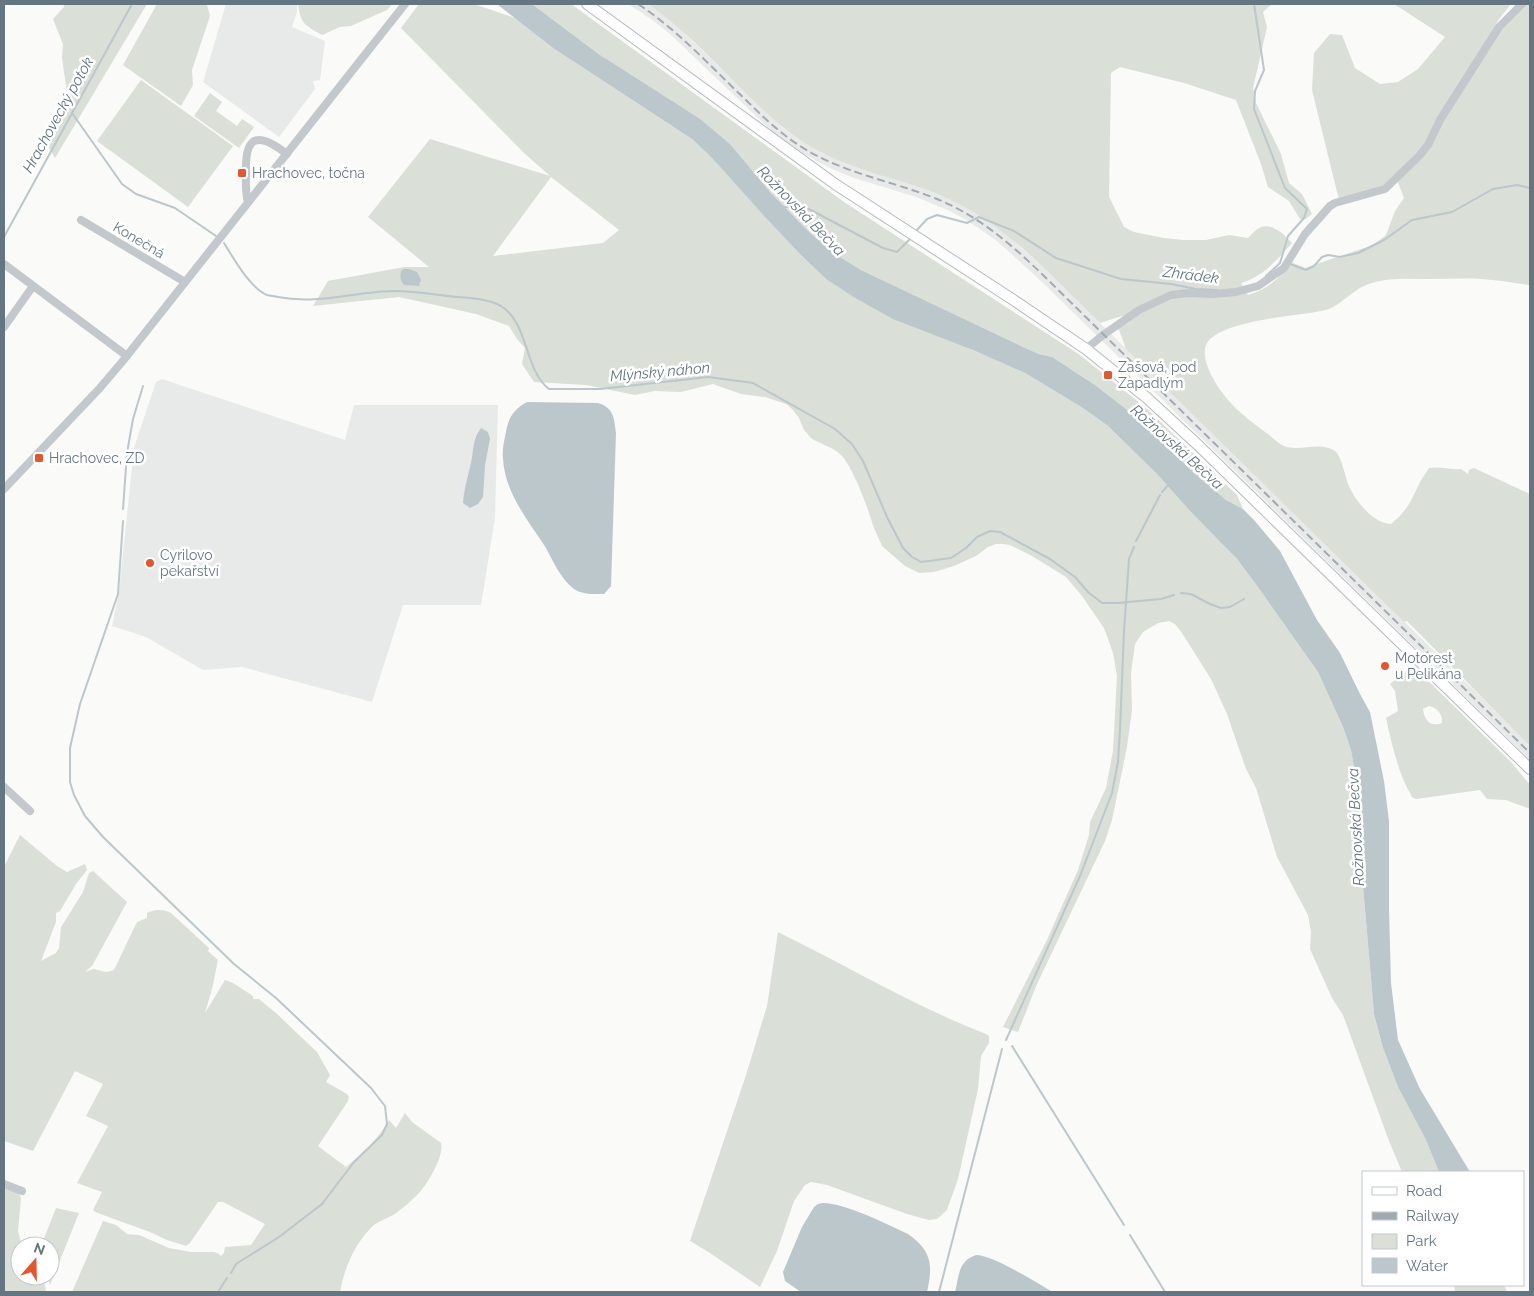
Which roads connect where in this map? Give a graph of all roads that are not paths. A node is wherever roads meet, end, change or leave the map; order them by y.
1 (405, 4) edge
2 (587, 4) edge
3 (1522, 4) edge
4 (287, 154) junction
5 (248, 202) junction
6 (81, 220) dead end
7 (4, 264) edge
8 (185, 282) junction
9 (33, 286) junction
10 (4, 327) edge
11 (1086, 349) junction
12 (127, 356) junction
13 (4, 488) edge
14 (1530, 770) edge
15 (4, 787) edge
16 (30, 811) dead end
17 (4, 1184) edge
18 (22, 1191) dead end

1 - 4 street
2 - 11 main road
3 - 11 street
4 - 5 street
4 - 5 street
5 - 8 street
6 - 8 street, Konečná
7 - 9 street
8 - 12 street
9 - 10 street
9 - 12 street
11 - 14 main road
12 - 13 street
15 - 16 street
17 - 18 street

